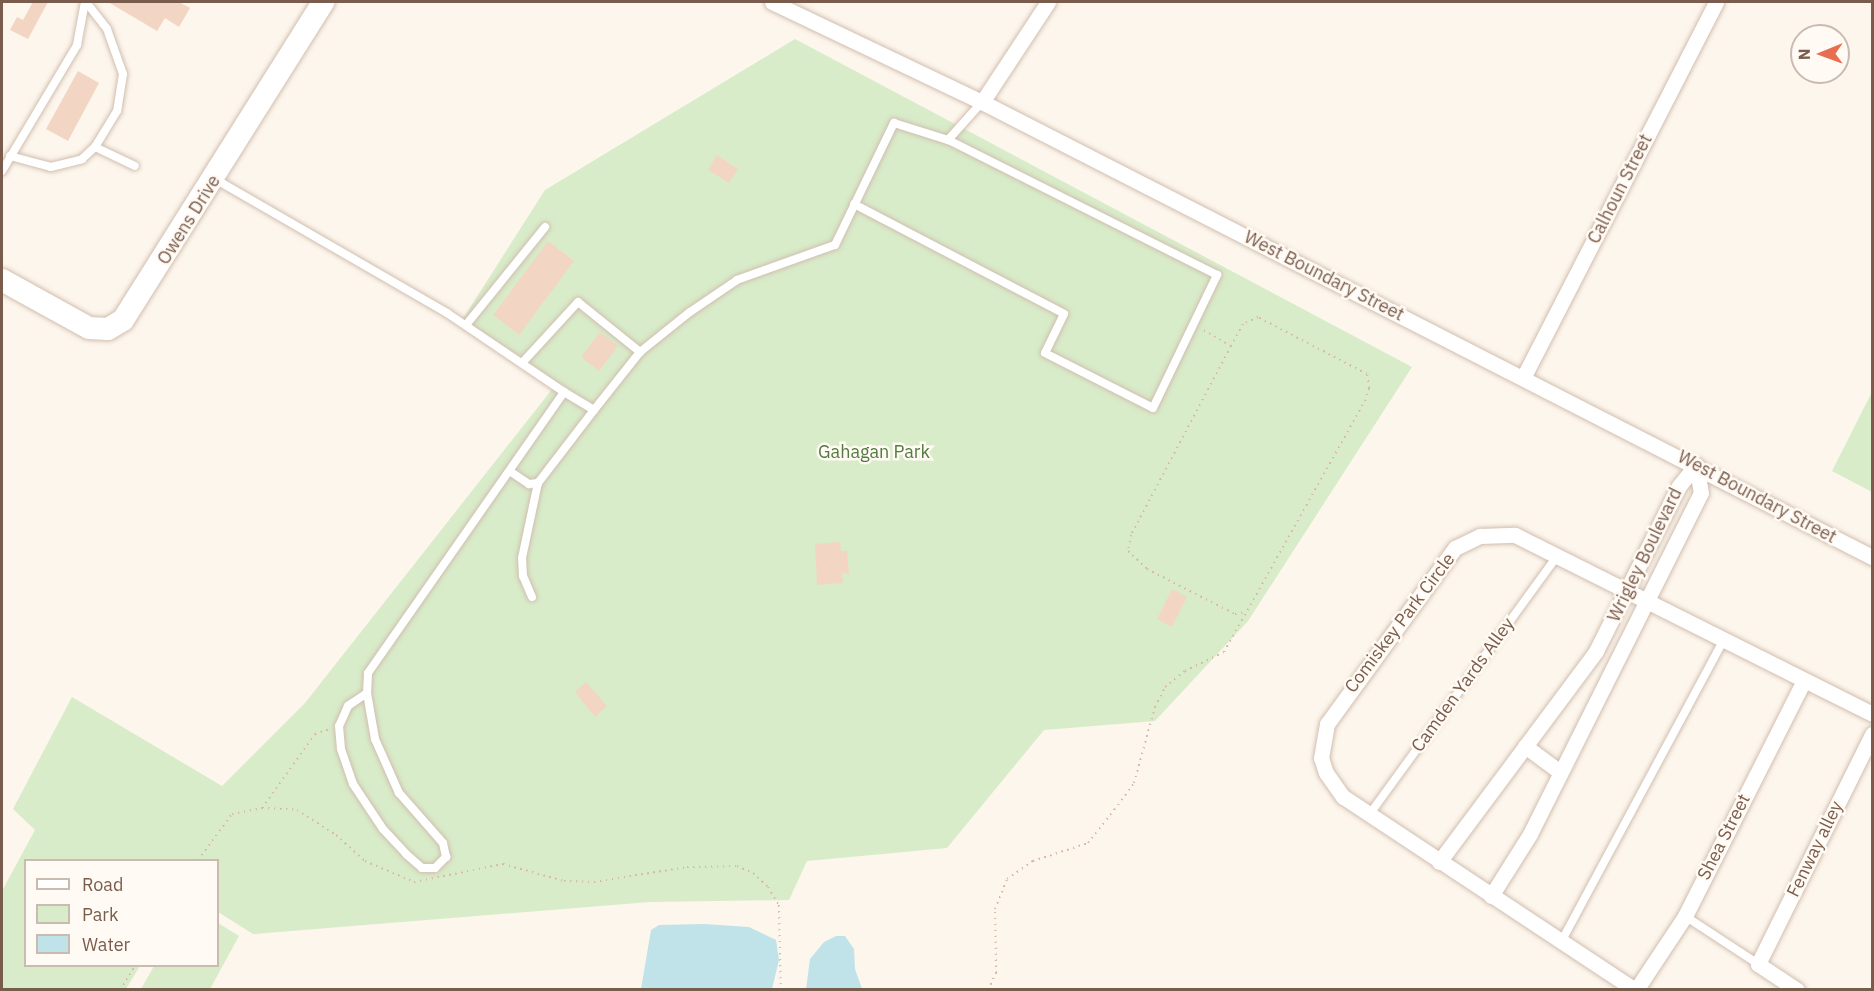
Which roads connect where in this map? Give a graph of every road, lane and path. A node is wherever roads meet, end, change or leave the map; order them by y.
1 (323, 2) edge
2 (772, 2) edge
3 (1048, 2) edge
4 (1716, 2) edge
5 (982, 102) junction
6 (948, 140) junction
7 (95, 147) junction
8 (10, 156) junction
9 (135, 166) dead end
10 (2, 171) edge
11 (214, 178) junction
12 (854, 204) junction
13 (545, 227) dead end
14 (2, 280) edge
15 (1193, 324) junction
16 (466, 325) junction
17 (1231, 346) junction
18 (640, 352) junction
19 (522, 363) junction
20 (1524, 376) junction
21 (564, 392) junction
22 (594, 410) junction
23 (1696, 465) junction
24 (511, 472) junction
25 (538, 483) junction
26 (1557, 556) junction
27 (1872, 558) edge
28 (1627, 592) junction
29 (532, 597) dead end
30 (1648, 603) junction
31 (1247, 612) junction
32 (1724, 639) junction
33 (1804, 680) junction
34 (367, 693) junction
35 (1872, 714) edge
36 (339, 726) junction
37 (1872, 734) edge
38 (1525, 746) junction
39 (1560, 772) junction
40 (262, 808) junction
41 (1369, 815) junction
42 (199, 859) edge
43 (1439, 862) junction
44 (1491, 896) junction
45 (1685, 916) junction
46 (1561, 942) junction
47 (1758, 964) junction
48 (134, 967) edge
49 (120, 990) edge
50 (781, 990) edge
51 (988, 990) edge
52 (1636, 990) edge
53 (1797, 990) edge

1 - 11 street, Owens Drive
2 - 5 street, West Boundary Street
3 - 5 street
4 - 20 street, Calhoun Street
5 - 6 lane
5 - 20 street, West Boundary Street
6 - 12 lane
6 - 15 lane
7 - 8 lane
7 - 8 lane
7 - 9 lane
8 - 10 lane
11 - 14 street, Owens Drive
11 - 16 lane
12 - 15 lane
12 - 18 lane
13 - 16 lane
15 - 17 path
16 - 19 lane
17 - 31 path
17 - 31 path
18 - 19 lane
18 - 22 lane
19 - 21 lane
20 - 23 street, West Boundary Street
21 - 22 lane
21 - 24 lane
22 - 25 lane
23 - 27 street, West Boundary Street
23 - 28 street, Wrigley Boulevard
23 - 30 street, Wrigley Boulevard
24 - 25 lane
24 - 34 lane
25 - 29 lane
26 - 28 street, Comiskey Park Circle
26 - 41 lane, Camden Yards Alley
26 - 41 street, Comiskey Park Circle
28 - 30 street, Comiskey Park Circle
28 - 38 street, Wrigley Boulevard
30 - 32 street, Comiskey Park Circle
30 - 39 street, Wrigley Boulevard
31 - 51 path
32 - 33 street, Comiskey Park Circle
32 - 46 lane
33 - 35 street, Comiskey Park Circle
33 - 45 street, Shea Street
34 - 36 lane
34 - 36 lane
36 - 40 path
37 - 47 street, Fenway alley
38 - 39 street
38 - 43 street, Wrigley Boulevard
39 - 44 street, Wrigley Boulevard
40 - 42 path
40 - 50 path
41 - 43 street, Comiskey Park Circle
43 - 44 street, Comiskey Park Circle
44 - 46 street, Comiskey Park Circle
45 - 47 lane
45 - 52 street, Shea Street
46 - 52 street, Comiskey Park Circle
47 - 53 street
48 - 49 path

